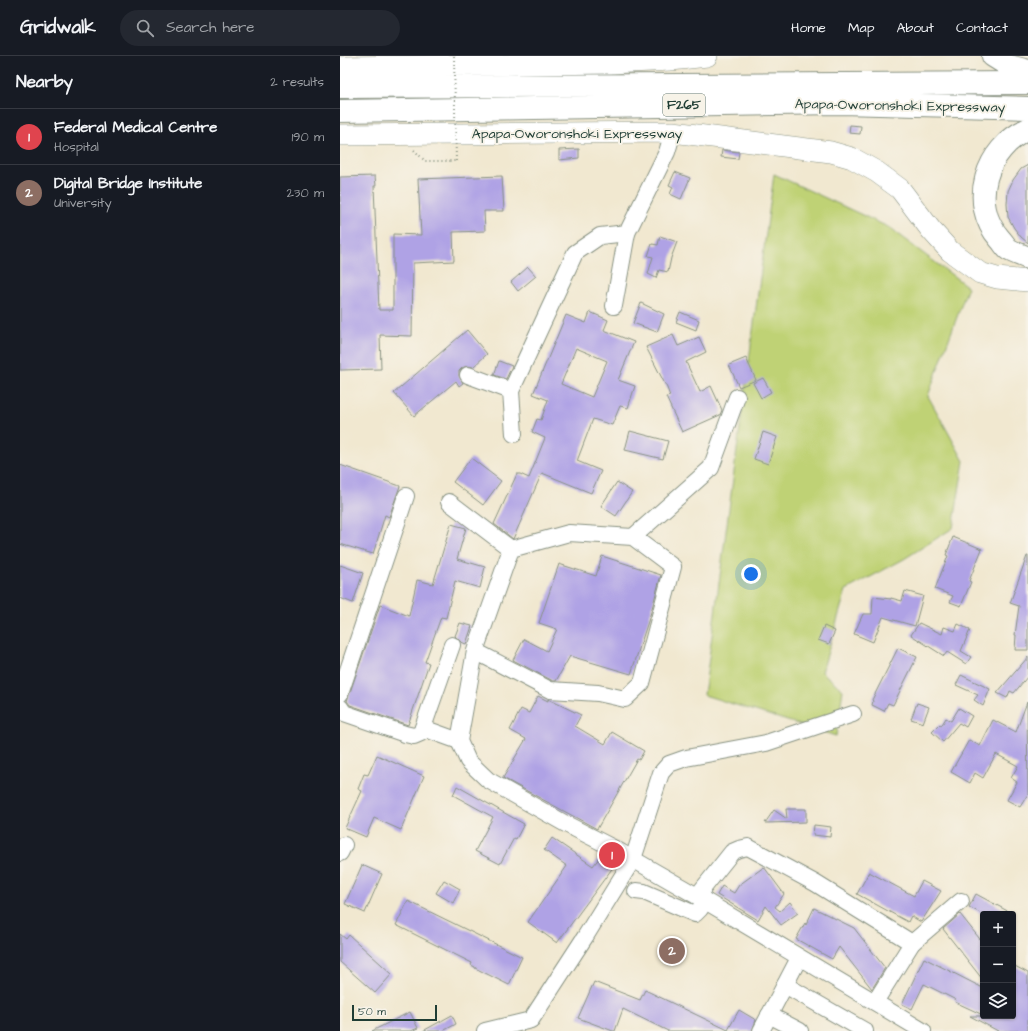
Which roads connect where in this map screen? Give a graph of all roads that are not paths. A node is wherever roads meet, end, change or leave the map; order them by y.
1 (707, 56) edge
2 (994, 57) edge
3 (672, 58) edge
4 (554, 60) edge
5 (340, 67) edge
6 (386, 70) edge
7 (1028, 71) edge
8 (1028, 83) edge
9 (340, 87) edge
10 (1028, 108) edge
11 (340, 111) edge
12 (673, 132) junction
13 (340, 135) edge
14 (1017, 136) edge
15 (627, 233) junction
16 (1028, 258) edge
17 (1028, 281) edge
18 (614, 306) dead end
19 (468, 375) dead end
20 (511, 391) junction
21 (737, 397) dead end
22 (514, 434) dead end
23 (406, 496) dead end
24 (449, 502) dead end
25 (633, 537) junction
26 (511, 549) junction
27 (452, 645) dead end
28 (475, 650) junction
29 (340, 694) edge
30 (340, 707) edge
31 (853, 714) dead end
32 (423, 728) junction
33 (460, 742) junction
34 (633, 859) junction
35 (636, 892) dead end
36 (701, 898) junction
37 (962, 900) dead end
38 (912, 943) junction
39 (799, 958) junction
40 (785, 985) junction
41 (875, 1002) junction
42 (769, 1015) junction
43 (485, 1031) edge
44 (760, 1031) edge
45 (800, 1031) edge
46 (865, 1031) edge
47 (923, 1031) edge

1 - 3 main road, Apapa-Oworonshoki Expressway
2 - 7 highway
3 - 4 main road, Apapa-Oworonshoki Expressway
4 - 6 main road, Apapa-Oworonshoki Expressway
5 - 6 main road, Apapa-Oworonshoki Expressway
6 - 8 highway, Apapa-Oworonshoki Expressway / F265
6 - 9 highway, Apapa-Oworonshoki Expressway / F265
10 - 11 highway, Apapa-Oworonshoki Expressway / F265
12 - 13 main road, Apapa-Oworonshoki Expressway
12 - 15 lane
12 - 17 main road, Apapa-Oworonshoki Expressway
14 - 16 highway
15 - 18 lane
15 - 20 lane
19 - 20 lane
20 - 22 lane
21 - 25 lane
23 - 29 lane
24 - 26 lane
25 - 26 lane
25 - 28 lane
26 - 28 lane
27 - 32 lane
28 - 33 lane
30 - 32 lane
31 - 34 lane
32 - 33 lane
33 - 34 lane
34 - 36 lane
34 - 43 lane
35 - 36 lane
36 - 38 lane
36 - 39 lane
37 - 38 lane
38 - 41 lane
39 - 40 lane
39 - 41 lane
40 - 42 lane
40 - 46 lane
41 - 47 lane
42 - 44 lane
42 - 45 lane

